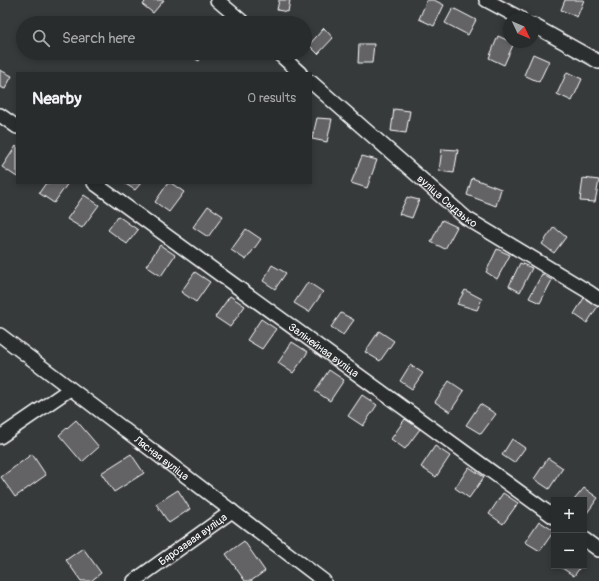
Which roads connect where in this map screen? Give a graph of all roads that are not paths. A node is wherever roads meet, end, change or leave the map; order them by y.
1 (217, 0) edge
2 (486, 0) edge
3 (509, 12) edge
4 (236, 16) edge
5 (539, 28) edge
6 (286, 60) edge
7 (599, 62) edge
8 (299, 72) edge
9 (312, 83) edge
10 (0, 115) edge
11 (16, 126) edge
12 (95, 184) edge
13 (599, 299) edge
14 (0, 335) edge
15 (70, 389) junction
16 (0, 437) edge
17 (232, 511) junction
18 (551, 516) edge
19 (587, 541) edge
20 (599, 550) edge
21 (134, 581) edge
22 (324, 581) edge

1 - 4 street
2 - 3 street
5 - 7 street
6 - 8 street
9 - 13 street, вуліца Сыдзько
10 - 11 street
12 - 18 street, Залінейная вуліца
14 - 15 street, Лясная вуліца
15 - 16 street
15 - 17 street, Лясная вуліца
17 - 21 street, Бярозавая вуліца
17 - 22 street, Лясная вуліца
19 - 20 street

